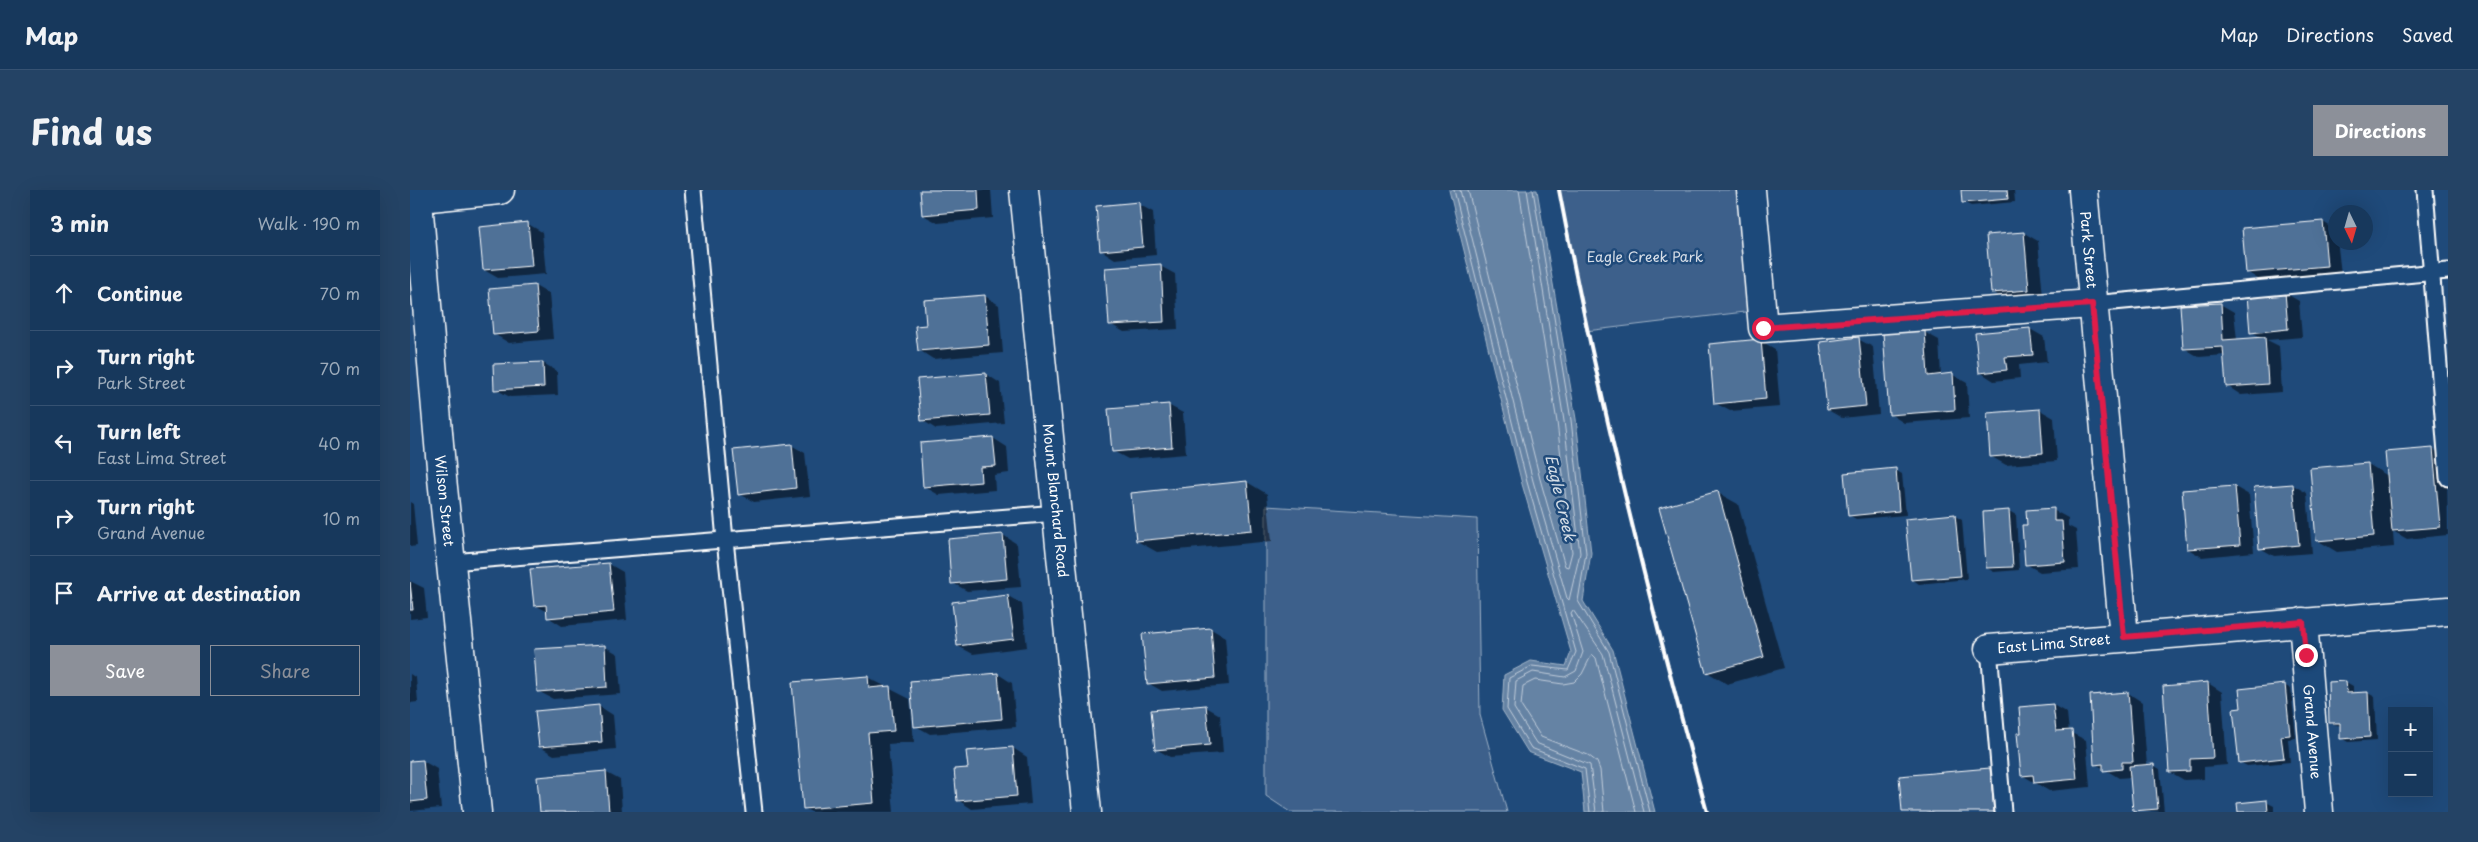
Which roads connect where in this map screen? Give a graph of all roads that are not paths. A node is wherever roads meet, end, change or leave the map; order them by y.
1 (500, 190) edge
2 (693, 190) edge
3 (1024, 190) edge
4 (1751, 190) edge
5 (2083, 190) edge
6 (2425, 190) edge
7 (415, 196) edge
8 (2448, 271) edge
9 (2432, 272) junction
10 (2092, 304) junction
11 (2448, 478) edge
12 (1057, 513) junction
13 (725, 540) junction
14 (451, 562) junction
15 (2448, 611) edge
16 (2303, 622) junction
17 (2124, 637) junction
18 (1989, 650) joint
19 (477, 812) edge
20 (754, 812) edge
21 (1087, 812) edge
22 (2003, 812) edge
23 (2319, 812) edge

1 - 7 street
2 - 13 lane
3 - 12 street, Mount Blanchard Road
4 - 10 street
5 - 10 street, Park Street
6 - 9 lane
7 - 14 street, Wilson Street
8 - 9 lane
9 - 10 lane
9 - 11 lane
10 - 17 street, Park Street
12 - 13 lane
12 - 21 street, Mount Blanchard Road
13 - 14 lane
13 - 20 lane
14 - 19 street, Wilson Street
15 - 16 street, East Lima Street
16 - 17 street, East Lima Street
16 - 23 street, Grand Avenue
17 - 18 street, East Lima Street
18 - 22 lane

